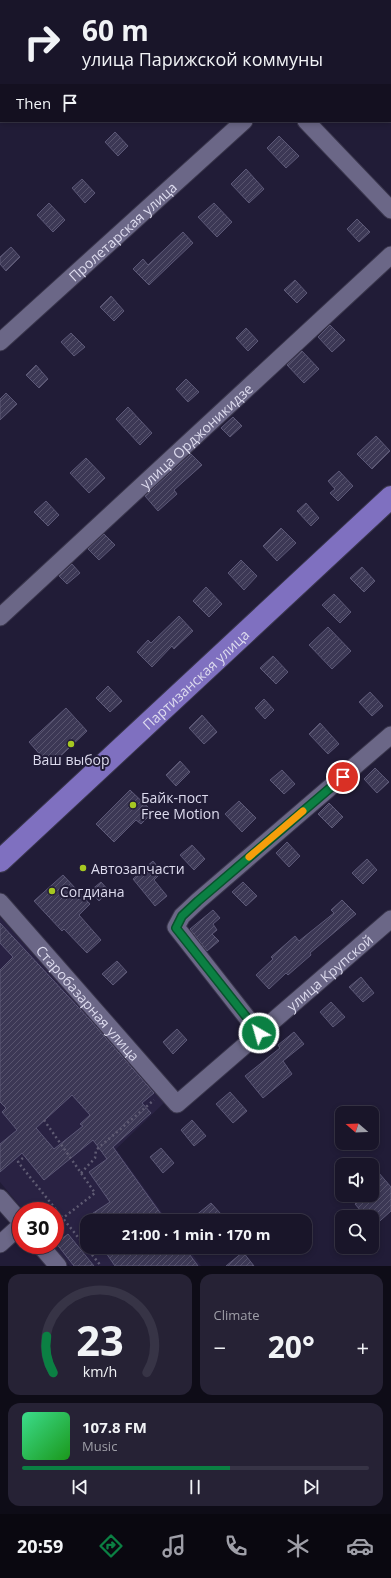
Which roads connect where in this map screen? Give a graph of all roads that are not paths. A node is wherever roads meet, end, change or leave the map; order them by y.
1 (243, 122) edge
2 (307, 122) edge
3 (391, 210) edge
4 (391, 255) edge
5 (0, 342) edge
6 (391, 497) edge
7 (0, 617) edge
8 (391, 735) edge
9 (0, 861) edge
10 (0, 902) edge
11 (391, 919) edge
12 (259, 1033) junction
13 (177, 1104) joint
14 (0, 1198) edge
15 (12, 1212) edge
16 (12, 1233) edge
17 (0, 1244) edge
18 (48, 1254) edge
19 (58, 1266) edge

1 - 5 street, Пролетарская улица
2 - 3 street
4 - 7 street, улица Орджоникидзе
6 - 9 main road, Партизанская улица
8 - 12 street
10 - 13 street, Старобазарная улица
11 - 12 street, улица Крупской
12 - 13 street, улица Крупской
14 - 15 street
16 - 17 street
18 - 19 street

